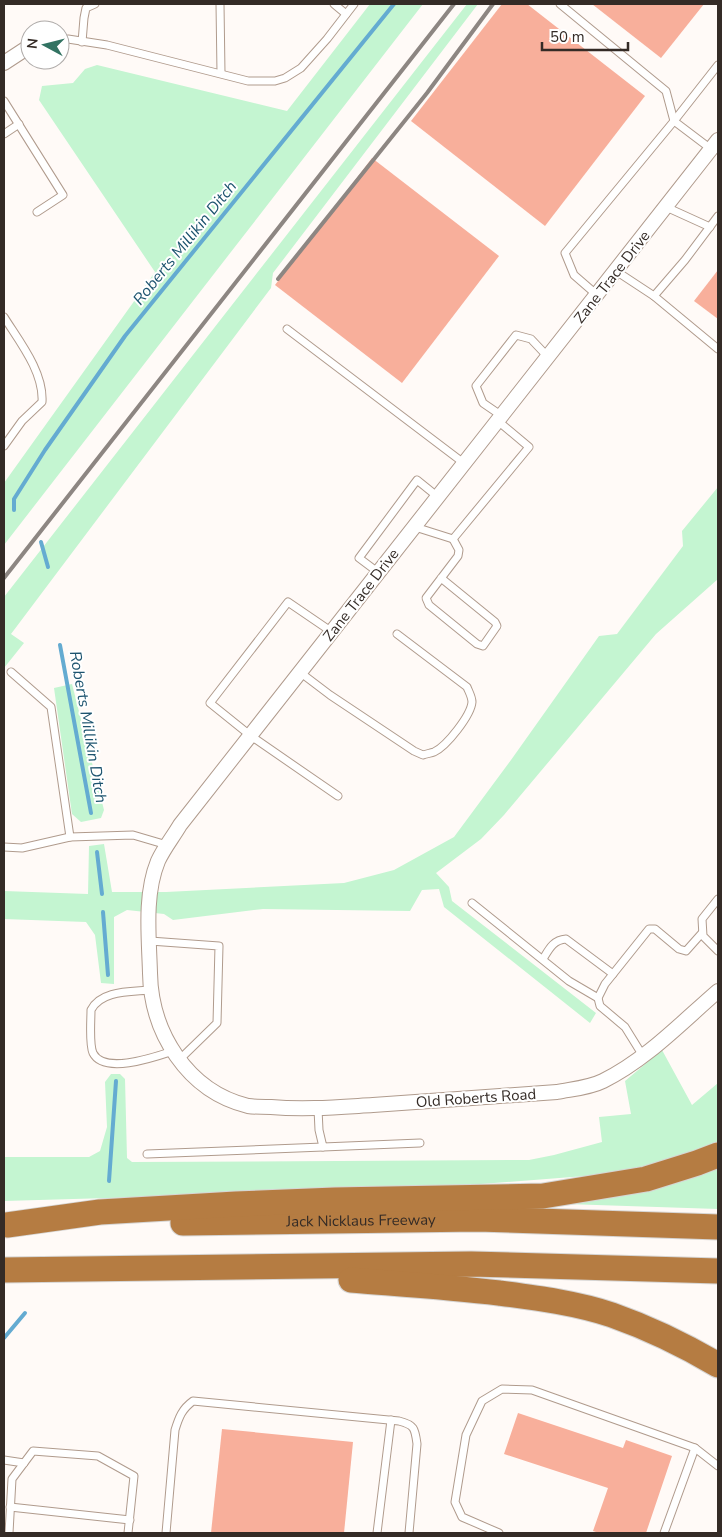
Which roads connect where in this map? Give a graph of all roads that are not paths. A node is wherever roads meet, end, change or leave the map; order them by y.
1 (95, 4) edge
2 (220, 4) edge
3 (334, 4) edge
4 (354, 4) edge
5 (560, 4) edge
6 (346, 14) junction
7 (70, 39) edge
8 (82, 42) junction
9 (20, 53) edge
10 (4, 63) edge
11 (718, 65) edge
12 (221, 73) junction
13 (711, 75) junction
14 (718, 80) edge
15 (4, 101) edge
16 (674, 121) junction
17 (18, 124) junction
18 (4, 134) edge
19 (715, 145) edge
20 (666, 207) junction
21 (37, 212) dead end
22 (718, 216) edge
23 (710, 227) junction
24 (616, 271) junction
25 (597, 295) junction
26 (654, 296) junction
27 (4, 317) edge
28 (287, 329) dead end
29 (718, 349) edge
30 (548, 357) junction
31 (500, 419) junction
32 (4, 446) edge
33 (465, 464) junction
34 (439, 497) junction
35 (415, 527) junction
36 (453, 539) junction
37 (379, 573) junction
38 (441, 578) junction
39 (332, 632) junction
40 (397, 634) dead end
41 (11, 672) dead end
42 (301, 673) junction
43 (251, 736) junction
44 (338, 796) dead end
45 (70, 837) junction
46 (167, 845) junction
47 (4, 848) edge
48 (718, 899) edge
49 (472, 903) dead end
50 (702, 933) junction
51 (150, 941) junction
52 (718, 951) edge
53 (542, 959) junction
54 (613, 974) junction
55 (150, 990) junction
56 (718, 990) edge
57 (598, 998) junction
58 (176, 1056) junction
59 (643, 1056) junction
60 (205, 1085) joint
61 (318, 1109) junction
62 (420, 1143) dead end
63 (323, 1147) junction
64 (147, 1154) dead end
65 (718, 1155) edge
66 (6, 1225) edge
67 (718, 1227) edge
68 (194, 1267) junction
69 (4, 1270) edge
70 (718, 1271) edge
71 (718, 1365) edge
72 (391, 1420) junction
73 (695, 1448) junction
74 (4, 1460) edge
75 (24, 1462) junction
76 (718, 1466) edge
77 (10, 1507) junction
78 (130, 1520) junction
79 (9, 1533) edge
80 (128, 1533) edge
81 (166, 1533) edge
82 (377, 1533) edge
83 (408, 1533) edge
84 (499, 1533) edge
85 (664, 1533) edge

1 - 8 lane
2 - 12 lane
3 - 6 lane
4 - 6 lane
5 - 16 lane
6 - 12 lane
7 - 8 lane
8 - 12 lane
9 - 10 street
11 - 13 lane
13 - 14 lane
13 - 16 lane
15 - 17 lane
16 - 19 lane
16 - 25 lane
17 - 18 lane
17 - 21 lane
19 - 20 street, Zane Trace Drive
20 - 23 lane
20 - 24 street, Zane Trace Drive
22 - 23 lane
23 - 26 lane
24 - 25 street, Zane Trace Drive
24 - 26 lane
25 - 30 street, Zane Trace Drive
26 - 29 lane
27 - 32 lane
28 - 33 lane
30 - 31 street, Zane Trace Drive
30 - 31 lane
31 - 33 street, Zane Trace Drive
31 - 36 lane
33 - 34 street, Zane Trace Drive
34 - 35 street, Zane Trace Drive
34 - 37 lane
35 - 36 lane
35 - 37 street, Zane Trace Drive
36 - 38 lane
37 - 39 street, Zane Trace Drive
38 - 38 lane
39 - 42 street, Zane Trace Drive
39 - 43 lane
40 - 42 lane
41 - 45 lane
42 - 43 street, Zane Trace Drive
43 - 44 lane
43 - 46 street, Zane Trace Drive
45 - 46 lane
45 - 47 lane
46 - 51 street, Zane Trace Drive
48 - 50 lane
49 - 53 lane
50 - 52 lane
50 - 54 lane
51 - 55 street, Zane Trace Drive
51 - 58 lane
53 - 54 lane
53 - 57 lane
54 - 57 lane
55 - 58 street, Zane Trace Drive
55 - 58 lane
56 - 59 street, Old Roberts Road
57 - 59 lane
58 - 60 street, Zane Trace Drive
59 - 61 street, Old Roberts Road
60 - 61 street, Old Roberts Road
61 - 63 lane
62 - 63 lane
63 - 64 lane
65 - 66 highway
66 - 67 highway, Jack Nicklaus Freeway
68 - 69 highway
68 - 70 highway
68 - 71 highway
72 - 81 lane
72 - 82 lane
72 - 83 lane
73 - 76 lane
73 - 84 lane
73 - 85 lane
74 - 75 lane
75 - 77 lane
75 - 78 lane
77 - 78 lane
77 - 79 lane
78 - 80 lane

